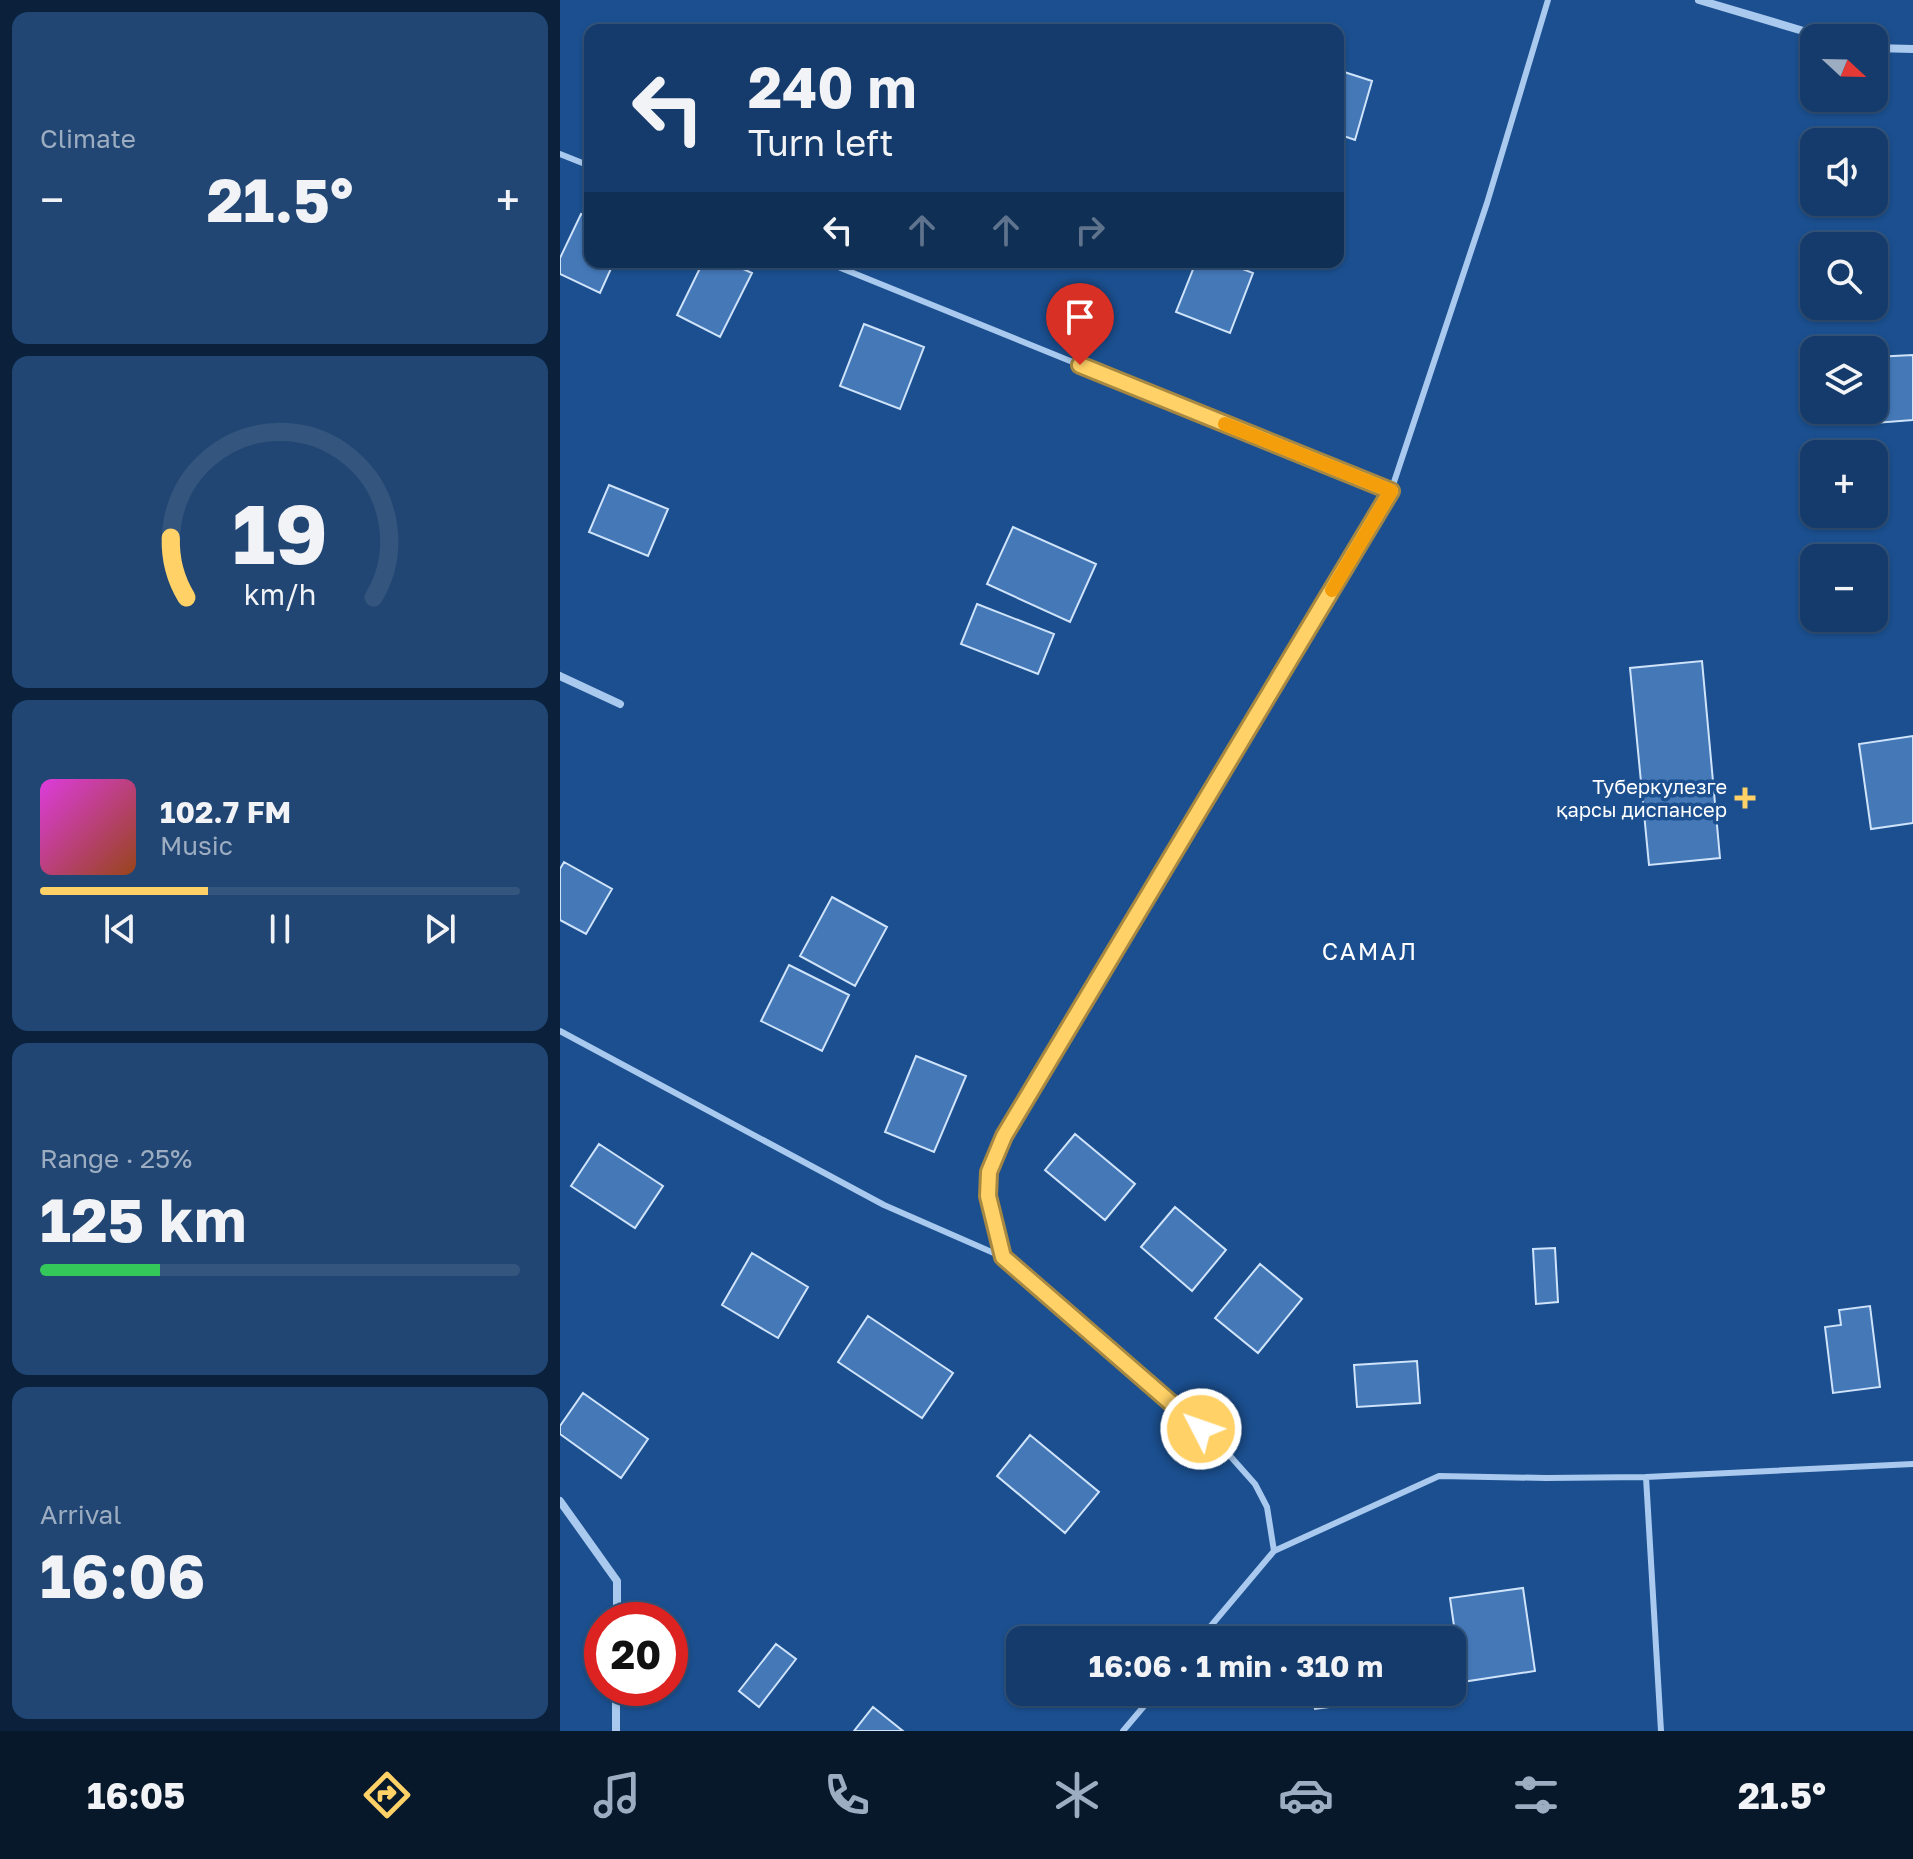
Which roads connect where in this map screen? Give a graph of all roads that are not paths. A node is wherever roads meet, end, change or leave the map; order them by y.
1 (1548, 0) edge
2 (1699, 0) edge
3 (1800, 30) edge
4 (1888, 48) edge
5 (1913, 49) edge
6 (560, 154) edge
7 (584, 164) edge
8 (841, 268) edge
9 (1391, 491) junction
10 (560, 676) edge
11 (620, 704) dead end
12 (560, 1031) edge
13 (1003, 1257) junction
14 (1913, 1464) edge
15 (1646, 1477) junction
16 (560, 1501) edge
17 (1274, 1551) junction
18 (617, 1602) edge
19 (1211, 1626) edge
20 (616, 1706) edge
21 (1144, 1706) edge
22 (616, 1731) edge
23 (1123, 1731) edge
24 (1661, 1731) edge

1 - 9 lane
2 - 3 street
4 - 5 street
6 - 7 lane
8 - 9 lane
9 - 13 lane
10 - 11 street
12 - 13 lane
13 - 17 lane
14 - 15 lane
15 - 17 lane
15 - 24 lane
16 - 18 street
17 - 19 lane
20 - 22 street
21 - 23 lane

